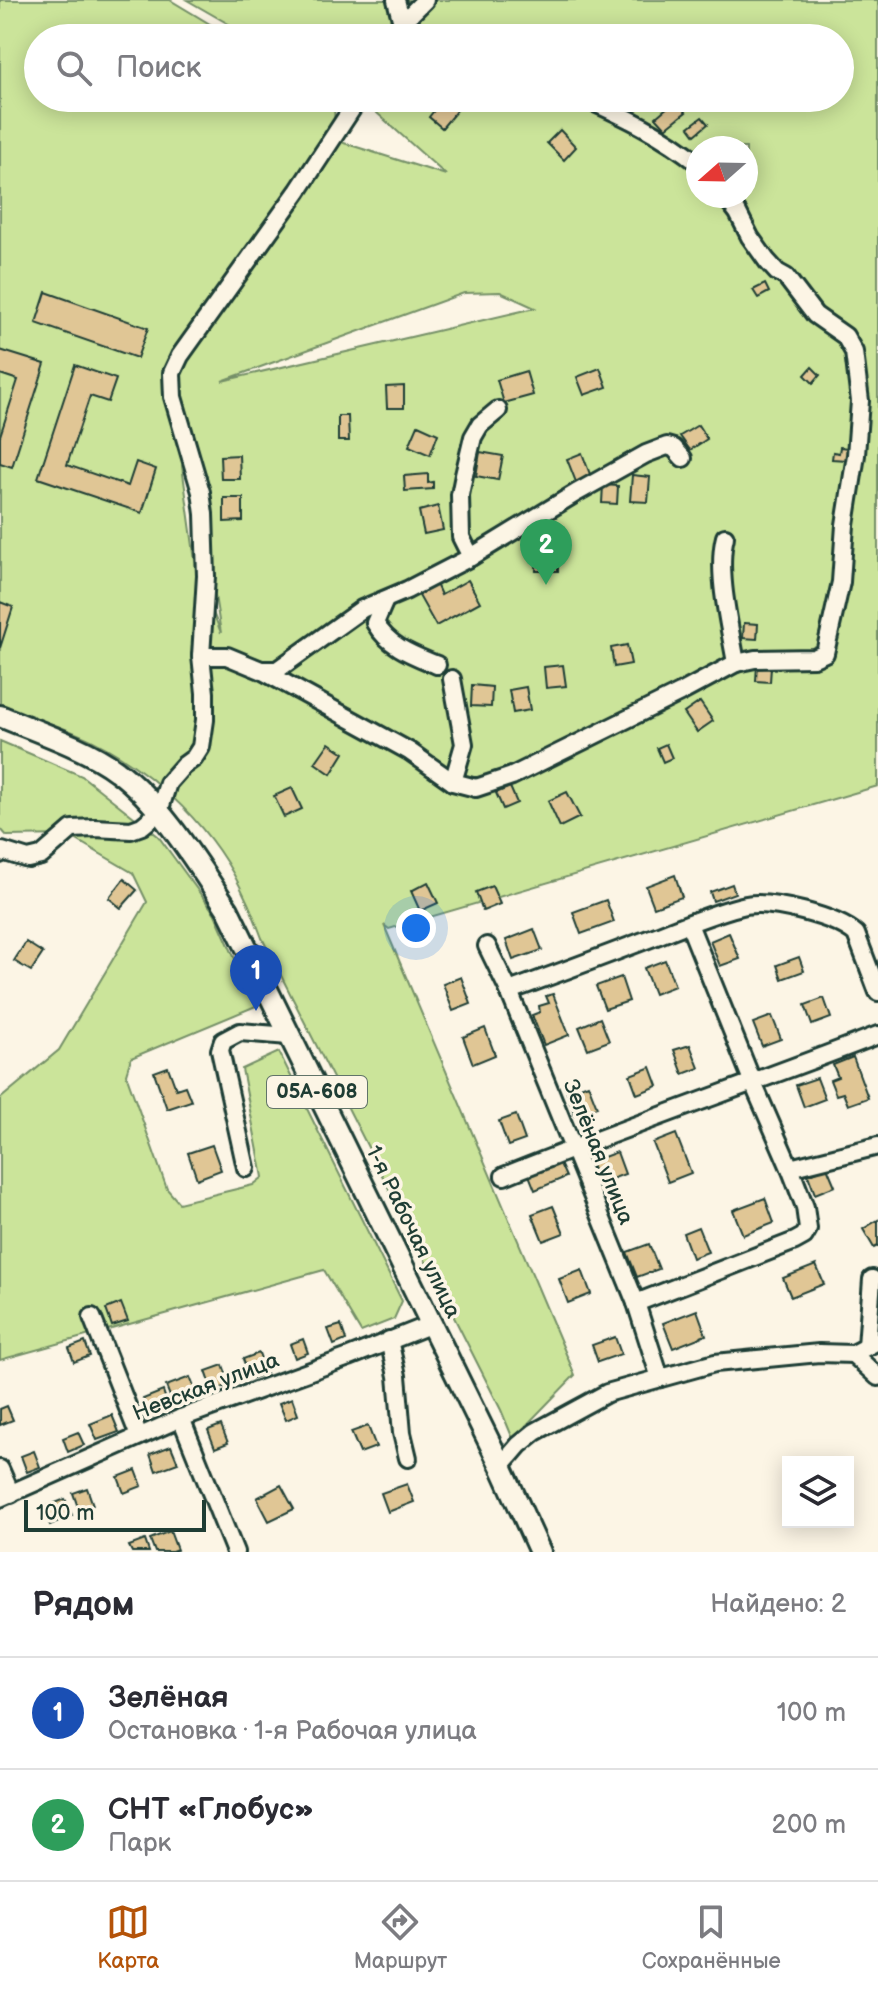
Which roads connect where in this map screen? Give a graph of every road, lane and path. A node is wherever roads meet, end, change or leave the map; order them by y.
1 (396, 0) edge
2 (425, 0) edge
3 (399, 24) edge
4 (406, 24) edge
5 (350, 112) edge
6 (613, 112) edge
7 (686, 153) edge
8 (733, 208) edge
9 (498, 410) dead end
10 (683, 458) dead end
11 (725, 537) dead end
12 (471, 557) junction
13 (385, 600) junction
14 (201, 656) junction
15 (736, 663) junction
16 (437, 665) dead end
17 (261, 670) junction
18 (452, 679) dead end
19 (0, 716) edge
20 (453, 782) junction
21 (159, 812) junction
22 (1, 851) edge
23 (689, 924) junction
24 (487, 946) dead end
25 (509, 991) junction
26 (878, 992) edge
27 (878, 1035) edge
28 (289, 1036) junction
29 (753, 1083) junction
30 (878, 1146) edge
31 (573, 1148) junction
32 (246, 1168) dead end
33 (790, 1168) junction
34 (504, 1176) dead end
35 (872, 1279) dead end
36 (636, 1303) junction
37 (92, 1317) dead end
38 (432, 1324) junction
39 (389, 1340) junction
40 (866, 1347) edge
41 (878, 1377) edge
42 (660, 1378) junction
43 (181, 1418) junction
44 (139, 1436) junction
45 (408, 1458) dead end
46 (501, 1466) junction
47 (0, 1469) edge
48 (6, 1496) edge
49 (229, 1550) edge
50 (540, 1552) edge

1 - 3 lane
2 - 4 lane
5 - 14 lane
6 - 7 lane
8 - 15 lane
9 - 12 lane
10 - 12 lane
11 - 15 lane
12 - 13 lane
13 - 16 lane
13 - 17 lane
14 - 17 lane
14 - 21 lane
15 - 20 lane
17 - 20 lane
18 - 20 lane
19 - 21 main road, 1-я Рабочая улица / 05А-608
21 - 22 lane
21 - 28 main road, 1-я Рабочая улица / 05А-608
23 - 25 lane
23 - 26 lane
23 - 29 lane
24 - 25 lane, Зелёная улица
25 - 31 lane, Зелёная улица
27 - 29 lane
28 - 32 lane
28 - 38 main road, 1-я Рабочая улица / 05А-608
29 - 31 lane
29 - 33 lane
30 - 33 lane
31 - 34 lane
31 - 36 lane, Зелёная улица
33 - 36 lane
35 - 40 lane
36 - 42 lane, Зелёная улица
37 - 44 lane
38 - 39 lane, Невская улица
38 - 46 main road, 1-я Рабочая улица / 05А-608
39 - 43 lane, Невская улица
39 - 45 lane
40 - 41 lane
40 - 42 lane
42 - 46 lane
43 - 44 lane, Невская улица
43 - 49 lane
44 - 48 lane, Невская улица
46 - 50 main road, 1-я Рабочая улица / 05А-608
47 - 48 lane

